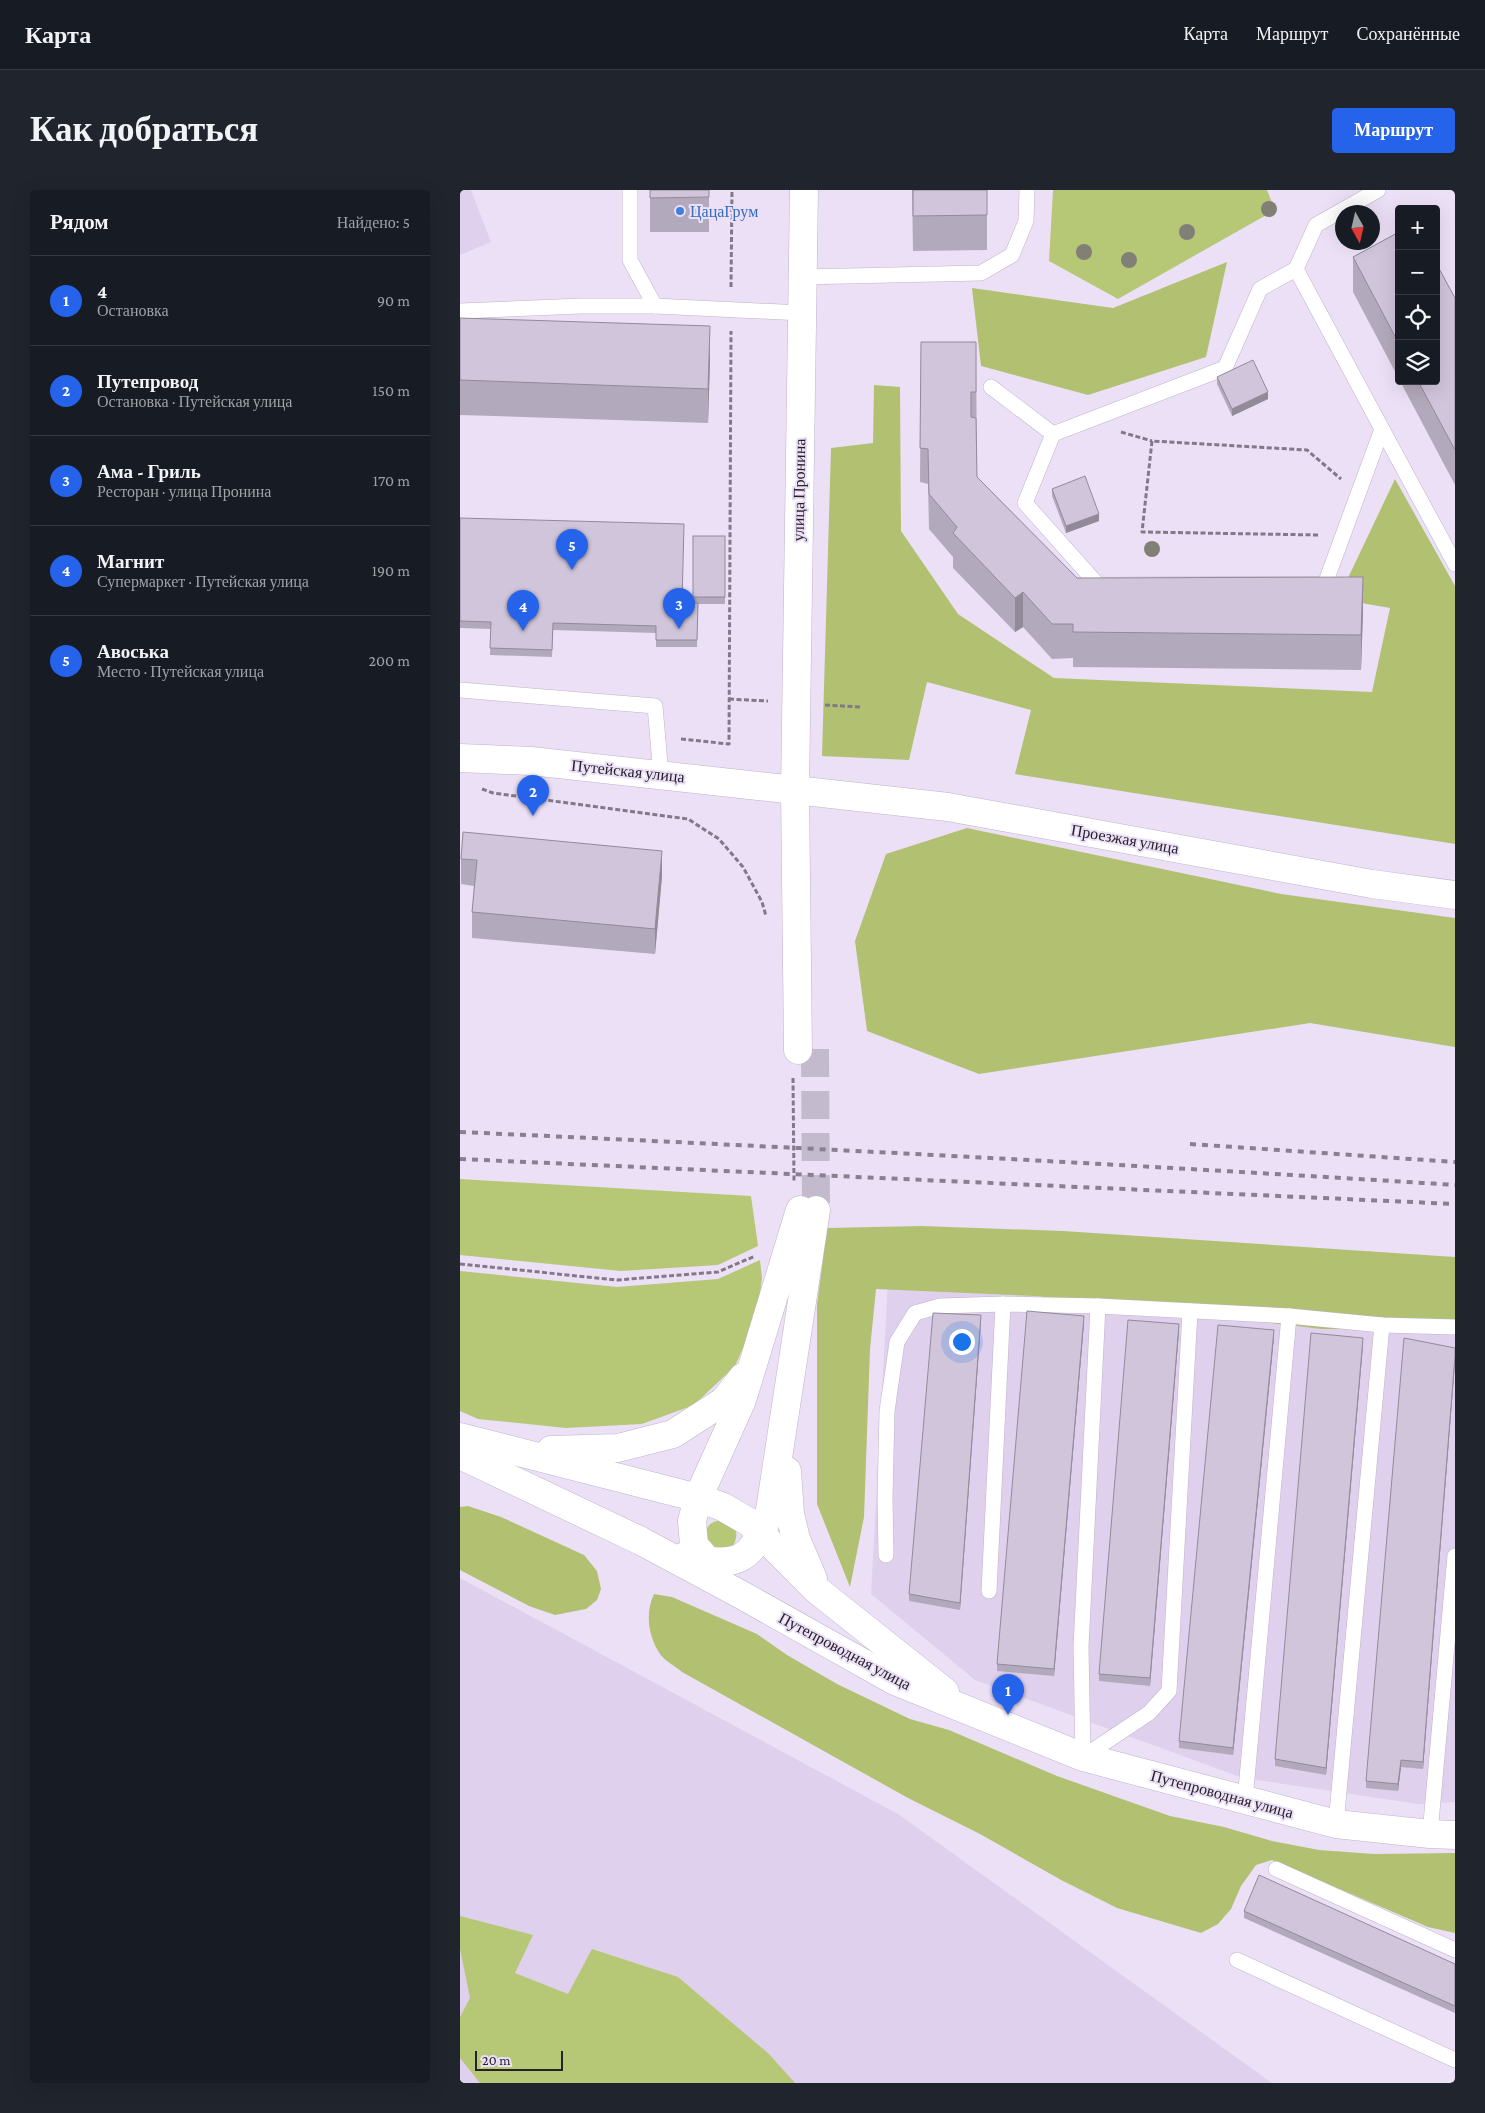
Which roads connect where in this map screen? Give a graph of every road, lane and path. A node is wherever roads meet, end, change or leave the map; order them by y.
1 (630, 190) edge
2 (732, 190) edge
3 (804, 190) edge
4 (1027, 190) edge
5 (1378, 190) edge
6 (1296, 269) junction
7 (803, 277) junction
8 (655, 306) junction
9 (731, 309) junction
10 (460, 311) edge
11 (802, 313) junction
12 (990, 388) dead end
13 (1382, 429) junction
14 (1053, 434) junction
15 (1359, 493) junction
16 (1343, 535) junction
17 (1455, 564) edge
18 (460, 690) edge
19 (658, 737) junction
20 (460, 758) edge
21 (661, 775) junction
22 (479, 788) dead end
23 (795, 790) junction
24 (1455, 895) edge
25 (767, 917) dead end
26 (802, 1056) joint
27 (794, 1183) dead end
28 (764, 1252) dead end
29 (460, 1264) edge
30 (1002, 1304) junction
31 (1098, 1306) junction
32 (1190, 1312) junction
33 (1289, 1316) junction
34 (1382, 1325) junction
35 (1455, 1327) edge
36 (756, 1360) junction
37 (784, 1418) junction
38 (465, 1444) edge
39 (698, 1498) junction
40 (762, 1535) junction
41 (641, 1542) junction
42 (886, 1554) dead end
43 (1455, 1556) edge
44 (707, 1562) junction
45 (817, 1590) junction
46 (989, 1591) dead end
47 (738, 1593) junction
48 (968, 1710) junction
49 (1083, 1757) junction
50 (1245, 1800) junction
51 (1336, 1824) junction
52 (1443, 1834) edge
53 (1276, 1869) dead end
54 (1455, 1950) edge
55 (1237, 1960) dead end
56 (1455, 2060) edge

1 - 8 lane
2 - 9 path
3 - 7 main road, улица Пронина
4 - 7 lane
5 - 6 lane
6 - 13 lane
6 - 14 lane
7 - 11 main road, улица Пронина
8 - 9 lane
8 - 10 lane
9 - 11 lane
9 - 19 path
11 - 23 main road, улица Пронина
12 - 14 lane
13 - 15 lane
13 - 17 lane
14 - 16 lane
15 - 16 lane
15 - 16 path
18 - 19 lane
19 - 21 lane
20 - 21 main road, Путейская улица
21 - 23 main road, Путейская улица
22 - 25 path
23 - 24 main road, Проезжая улица
23 - 26 main road, улица Пронина
26 - 27 path
28 - 29 path
30 - 31 lane
30 - 42 lane
30 - 46 lane
31 - 32 lane
31 - 49 lane
32 - 33 lane
32 - 49 lane
33 - 34 lane
33 - 50 lane
34 - 35 lane
34 - 51 lane
36 - 37 main road
36 - 38 main road
36 - 39 main road
37 - 40 main road
37 - 45 main road
38 - 39 main road
38 - 41 main road, Путепроводная улица
39 - 40 main road
39 - 44 main road
40 - 44 main road
40 - 45 main road
41 - 44 main road
41 - 47 main road, Путепроводная улица
43 - 52 lane
44 - 47 main road
45 - 48 main road
47 - 48 main road, Путепроводная улица
48 - 49 main road, Путепроводная улица
49 - 50 main road, Путепроводная улица
50 - 51 main road, Путепроводная улица
51 - 52 main road, Путепроводная улица
53 - 54 lane
55 - 56 lane

